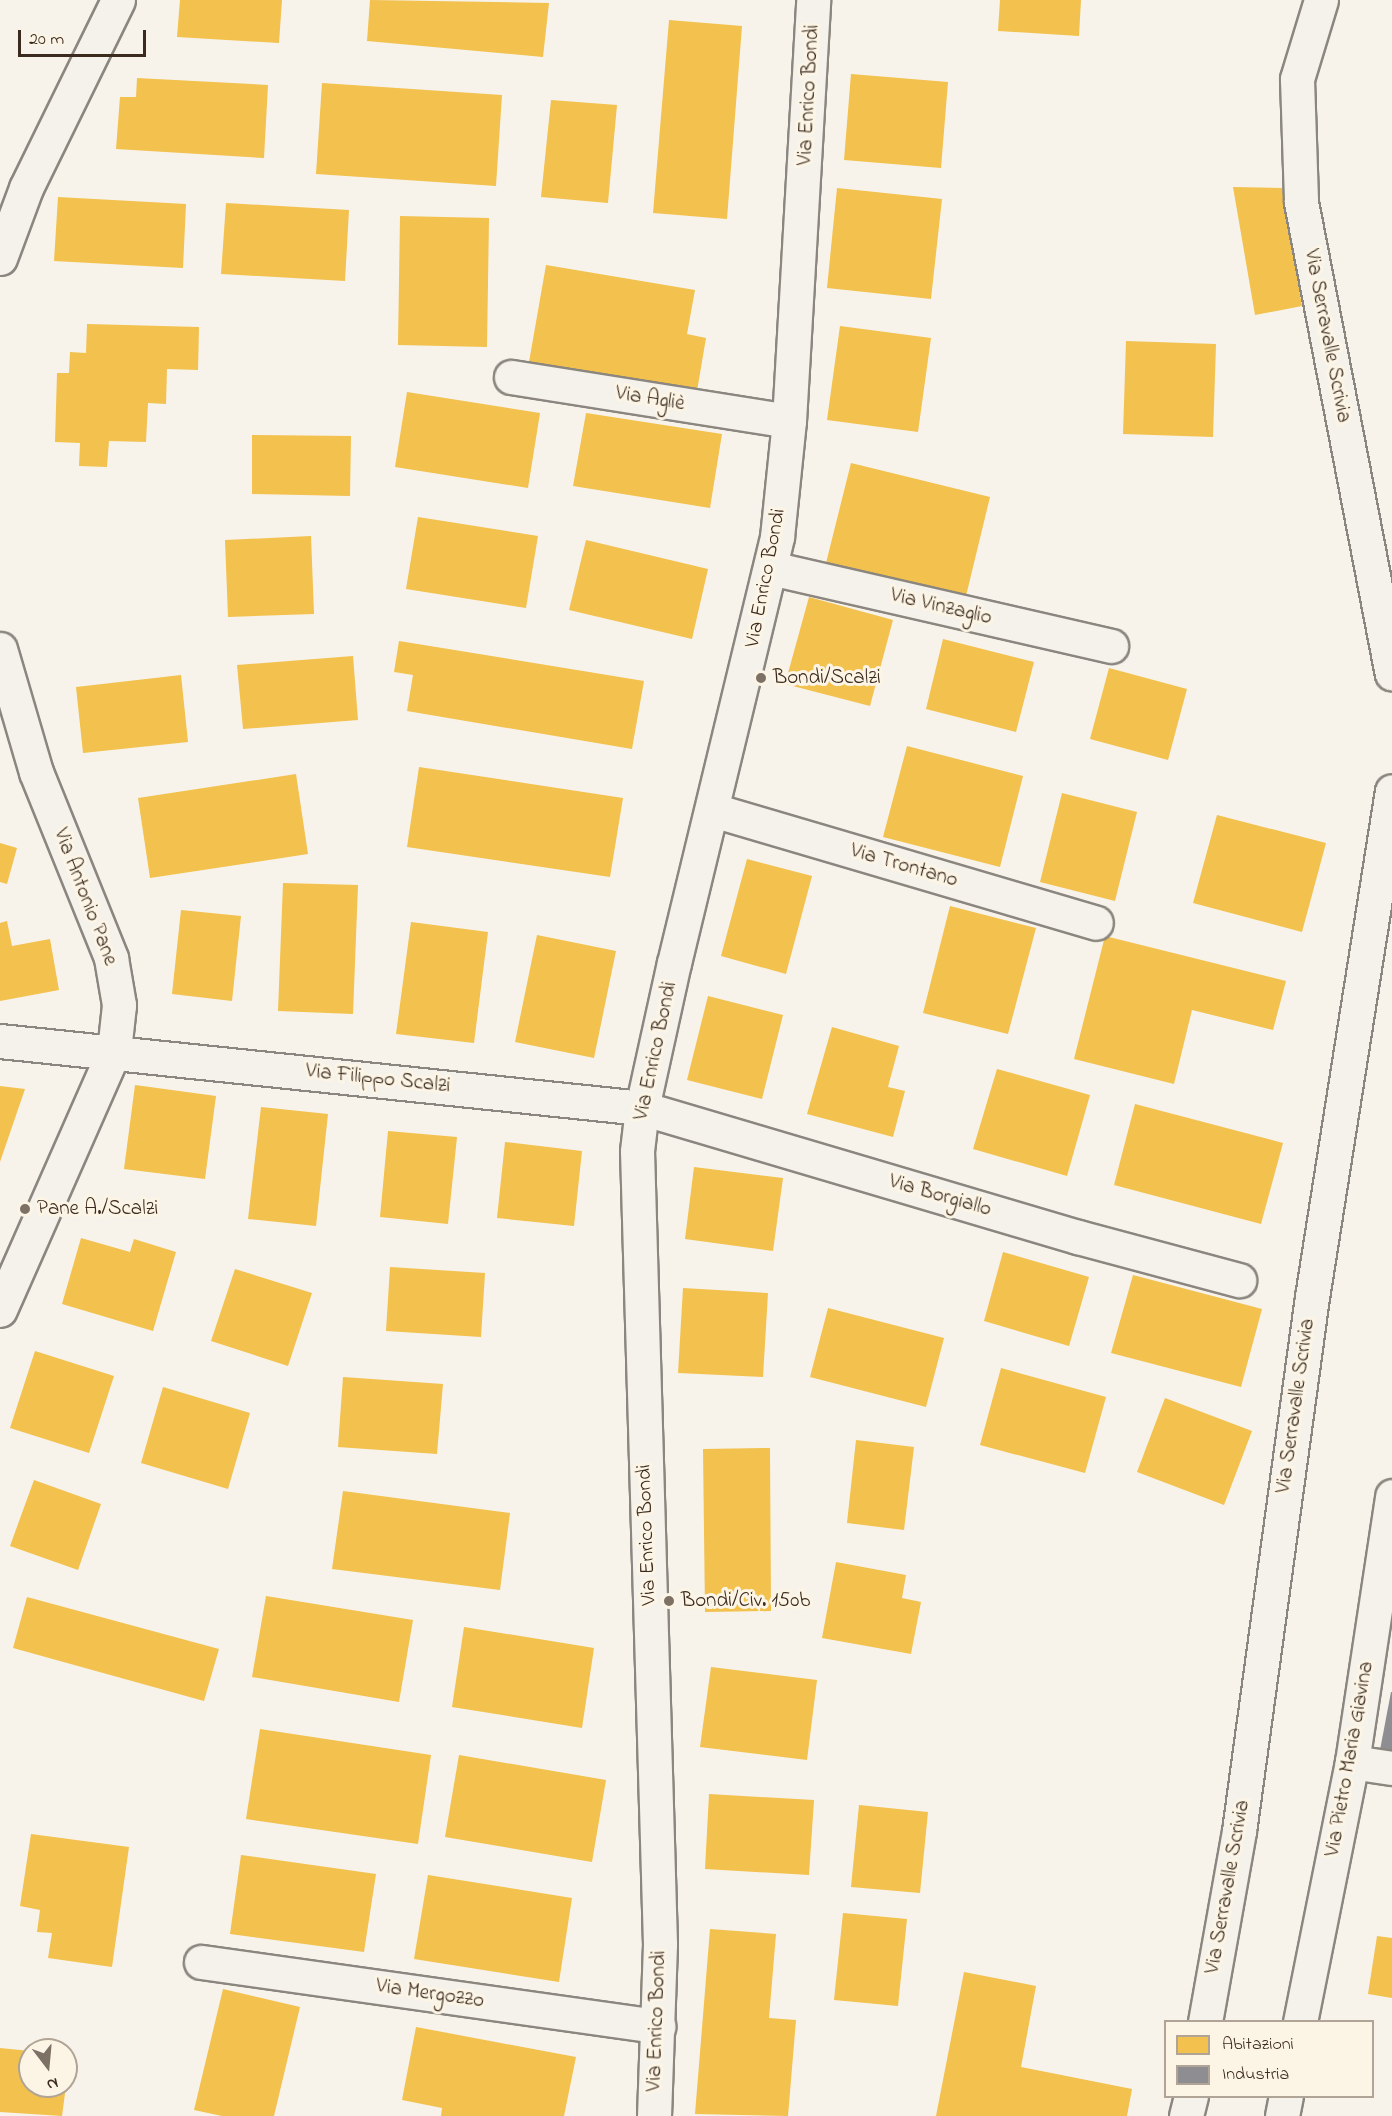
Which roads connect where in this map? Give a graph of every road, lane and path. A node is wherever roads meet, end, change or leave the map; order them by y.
1 (118, 0) edge
2 (813, 0) edge
3 (1322, 0) edge
4 (0, 258) edge
5 (512, 377) dead end
6 (789, 421) junction
7 (771, 568) junction
8 (1111, 646) dead end
9 (0, 649) edge
10 (1392, 673) edge
11 (1392, 791) edge
12 (713, 810) junction
13 (1096, 923) dead end
14 (0, 1041) edge
15 (114, 1051) junction
16 (642, 1108) junction
17 (1239, 1280) dead end
18 (0, 1310) edge
19 (1392, 1496) edge
20 (1352, 1762) junction
21 (1392, 1768) edge
22 (201, 1962) dead end
23 (1205, 2020) edge
24 (1300, 2020) edge
25 (659, 2026) junction
26 (1191, 2098) edge
27 (1286, 2098) edge
28 (654, 2116) edge
29 (1186, 2116) edge
30 (1282, 2116) edge

1 - 4 street
2 - 6 street, Via Enrico Bondi
3 - 10 street, Via Serravalle Scrivia
5 - 6 street, Via Agliè
6 - 7 street, Via Enrico Bondi
7 - 8 street, Via Vinzaglio
7 - 12 street, Via Enrico Bondi
9 - 15 street, Via Antonio Pane
11 - 23 street, Via Serravalle Scrivia
12 - 13 street, Via Trontano
12 - 16 street, Via Enrico Bondi
14 - 15 street, Via Filippo Scalzi
15 - 16 street, Via Filippo Scalzi
15 - 18 street, Via Antonio Pane
16 - 17 street, Via Borgiallo
16 - 25 street, Via Enrico Bondi
19 - 20 street, Via Pietro Maria Giavina
20 - 21 street
20 - 24 street, Via Pietro Maria Giavina
22 - 25 street, Via Mergozzo
25 - 28 street, Via Enrico Bondi
26 - 29 street
27 - 30 street

